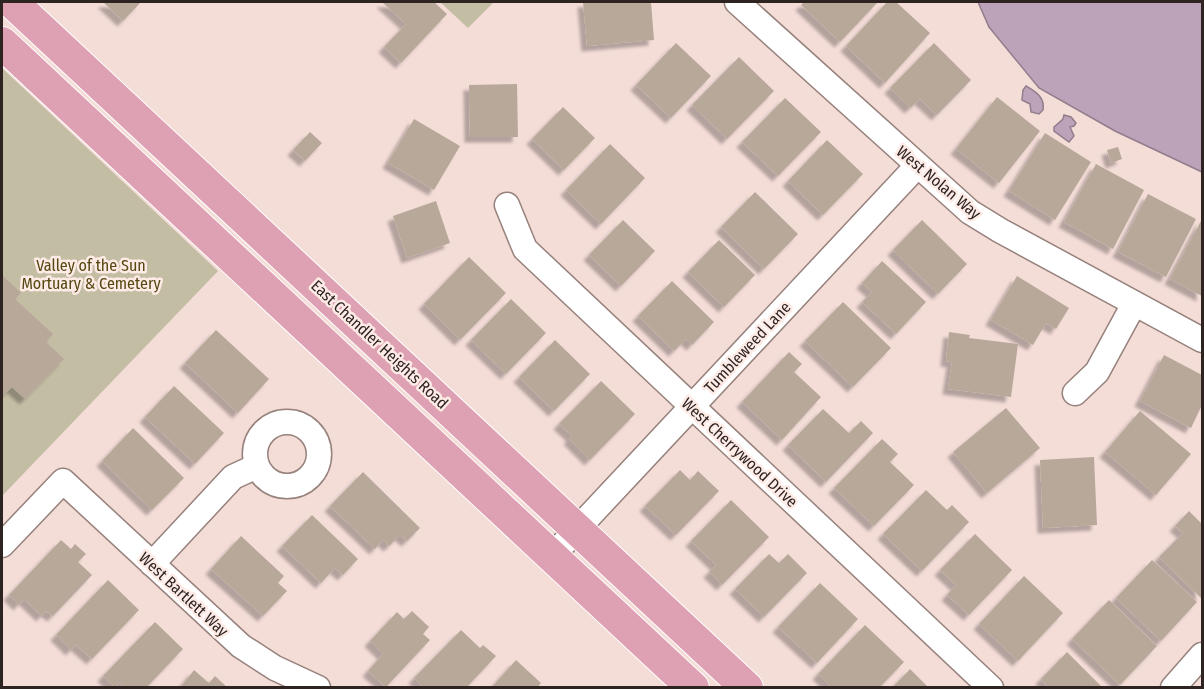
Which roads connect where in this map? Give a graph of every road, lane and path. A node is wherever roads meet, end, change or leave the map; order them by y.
1 (12, 2) edge
2 (737, 2) edge
3 (2, 43) edge
4 (918, 165) junction
5 (507, 205) dead end
6 (1134, 304) junction
7 (1203, 340) edge
8 (1075, 393) dead end
9 (691, 406) junction
10 (257, 466) dead end
11 (578, 529) junction
12 (2, 545) edge
13 (552, 556) junction
14 (152, 564) junction
15 (1203, 655) edge
16 (318, 687) edge
17 (693, 687) edge
18 (747, 687) edge
19 (991, 687) edge
20 (1173, 687) edge

1 - 11 main road, East Chandler Heights Road
2 - 4 street, West Nolan Way
3 - 13 main road
4 - 6 street, West Nolan Way
4 - 9 street, Tumbleweed Lane
5 - 9 street, West Cherrywood Drive
6 - 7 street, West Nolan Way
6 - 8 street
9 - 11 street, Tumbleweed Lane
9 - 19 street, West Cherrywood Drive
10 - 14 street
11 - 13 street, Tumbleweed Lane
11 - 18 main road, East Chandler Heights Road
12 - 14 street, West Bartlett Way
13 - 17 main road
14 - 16 street, West Bartlett Way
15 - 20 street

